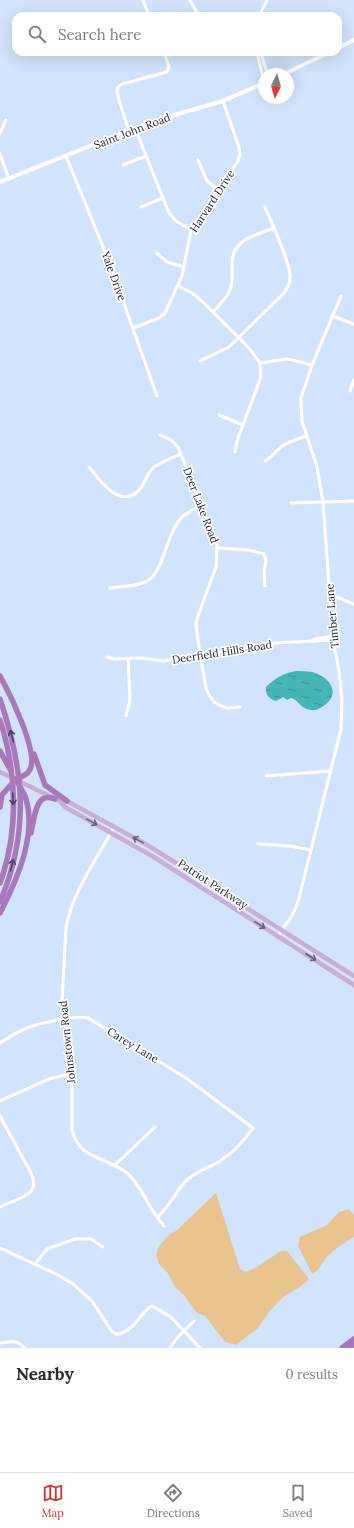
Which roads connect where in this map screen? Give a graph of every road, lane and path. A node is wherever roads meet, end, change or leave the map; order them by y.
1 (143, 0) edge
2 (190, 0) edge
3 (267, 0) edge
4 (148, 12) edge
5 (197, 12) edge
6 (261, 12) edge
7 (354, 40) edge
8 (342, 46) edge
9 (165, 56) edge
10 (258, 56) edge
11 (262, 56) edge
12 (322, 56) edge
13 (261, 68) edge
14 (265, 68) edge
15 (294, 69) edge
16 (258, 85) edge
17 (223, 101) junction
18 (6, 120) dead end
19 (135, 128) junction
20 (129, 131) junction
21 (0, 133) edge
22 (0, 154) edge
23 (66, 156) junction
24 (146, 156) junction
25 (198, 160) dead end
26 (123, 165) dead end
27 (9, 179) junction
28 (0, 182) edge
29 (218, 190) junction
30 (163, 198) junction
31 (265, 206) dead end
32 (141, 207) dead end
33 (274, 228) junction
34 (191, 230) junction
35 (157, 253) dead end
36 (184, 267) junction
37 (178, 286) junction
38 (341, 296) dead end
39 (213, 312) junction
40 (332, 316) junction
41 (354, 324) edge
42 (133, 328) junction
43 (239, 338) junction
44 (200, 361) dead end
45 (260, 363) junction
46 (312, 365) junction
47 (354, 380) edge
48 (350, 391) dead end
49 (158, 396) dead end
50 (219, 415) dead end
51 (243, 425) junction
52 (160, 435) dead end
53 (306, 436) junction
54 (236, 452) dead end
55 (181, 454) junction
56 (265, 461) dead end
57 (89, 467) dead end
58 (354, 501) edge
59 (324, 502) junction
60 (291, 503) dead end
61 (202, 506) junction
62 (218, 548) junction
63 (265, 586) dead end
64 (110, 588) dead end
65 (329, 594) junction
66 (354, 604) edge
67 (333, 638) junction
68 (200, 655) junction
69 (107, 657) dead end
70 (128, 659) junction
71 (0, 676) edge
72 (0, 699) edge
73 (240, 707) dead end
74 (126, 716) dead end
75 (0, 720) edge
76 (22, 722) junction
77 (0, 751) edge
78 (331, 771) junction
79 (2, 773) edge
80 (266, 776) dead end
81 (16, 779) junction
82 (58, 800) junction
83 (67, 801) junction
84 (0, 807) edge
85 (114, 827) junction
86 (112, 832) junction
87 (258, 844) dead end
88 (311, 850) junction
89 (23, 858) junction
90 (0, 883) edge
91 (0, 902) edge
92 (0, 913) edge
93 (282, 930) junction
94 (278, 936) junction
95 (354, 976) edge
96 (354, 984) edge
97 (64, 1020) junction
98 (0, 1043) edge
99 (72, 1073) junction
100 (0, 1101) edge
101 (0, 1116) edge
102 (155, 1127) dead end
103 (115, 1165) junction
104 (0, 1207) edge
105 (157, 1218) junction
106 (164, 1226) dead end
107 (103, 1247) dead end
108 (0, 1248) edge
109 (35, 1264) junction
110 (194, 1321) dead end
111 (184, 1331) junction
112 (354, 1339) edge
113 (0, 1343) edge
114 (354, 1345) edge
115 (24, 1348) edge
116 (170, 1348) edge
117 (200, 1348) edge
118 (342, 1348) edge
119 (350, 1348) edge

1 - 4 street
2 - 5 street
3 - 6 street
7 - 8 street
9 - 20 street
10 - 13 street
11 - 14 street
12 - 15 street
16 - 17 street, Saint John Road
17 - 19 street, Saint John Road
17 - 29 street, Harvard Drive
18 - 21 street
19 - 20 street, Saint John Road
19 - 24 street
20 - 23 street, Saint John Road
22 - 27 street
23 - 27 street, Saint John Road
23 - 42 street, Yale Drive
24 - 26 street
24 - 30 street
25 - 29 street
27 - 28 street, Saint John Road
29 - 34 street, Harvard Drive
30 - 32 street
30 - 34 street
31 - 33 street
33 - 39 street
33 - 43 street
34 - 36 street, Harvard Drive
35 - 36 street
36 - 37 street, Harvard Drive
37 - 39 street
37 - 42 street, Harvard Drive
38 - 40 street, Timber Lane
39 - 43 street
40 - 41 street
40 - 46 street, Timber Lane
42 - 49 street, Yale Drive
43 - 44 street
43 - 45 street
45 - 46 street
45 - 51 street
46 - 53 street, Timber Lane
47 - 48 street
50 - 51 street
51 - 54 street
52 - 55 street, Deer Lake Road
53 - 56 street
53 - 59 street, Timber Lane
55 - 57 street
55 - 61 street, Deer Lake Road
58 - 59 street
59 - 60 street
59 - 65 street, Timber Lane
61 - 62 street, Deer Lake Road
61 - 64 street
62 - 63 street
62 - 68 street, Deer Lake Road
65 - 66 street
65 - 67 street, Timber Lane
67 - 68 street, Deerfield Hills Road
67 - 78 street, Timber Lane
68 - 70 street, Deerfield Hills Road
68 - 73 street, Deer Lake Road
69 - 70 street, Deerfield Hills Road
70 - 74 street
71 - 76 highway
91 -> 72 highway
75 -> 90 highway
76 - 81 highway
76 - 83 highway
77 - 81 highway
78 - 80 street
78 - 88 street, Timber Lane
79 - 81 main road, Patriot Parkway
81 - 82 main road, Patriot Parkway
81 - 84 highway
81 - 89 highway
82 - 83 main road, Patriot Parkway
82 -> 86 main road, Patriot Parkway
82 - 89 highway
83 - 85 main road, Patriot Parkway
85 - 86 street, Johnstown Road
93 -> 85 main road, Patriot Parkway
86 -> 94 main road, Patriot Parkway
86 - 97 street, Johnstown Road
87 - 88 street
88 - 93 street, Timber Lane
89 - 92 highway
93 - 94 street, Timber Lane
93 - 95 main road, Patriot Parkway
94 -> 96 main road, Patriot Parkway
97 - 98 street, Carey Lane
97 - 99 street, Johnstown Road
97 - 105 street, Carey Lane
99 - 100 street
99 - 103 street, Johnstown Road
101 - 104 street
102 - 103 street
103 - 105 street, Johnstown Road
105 - 106 street, Johnstown Road
107 - 109 street
108 - 109 street
109 - 111 street
110 - 111 street
111 - 116 street
111 - 117 street
112 - 118 highway
113 - 115 street
114 - 119 highway

